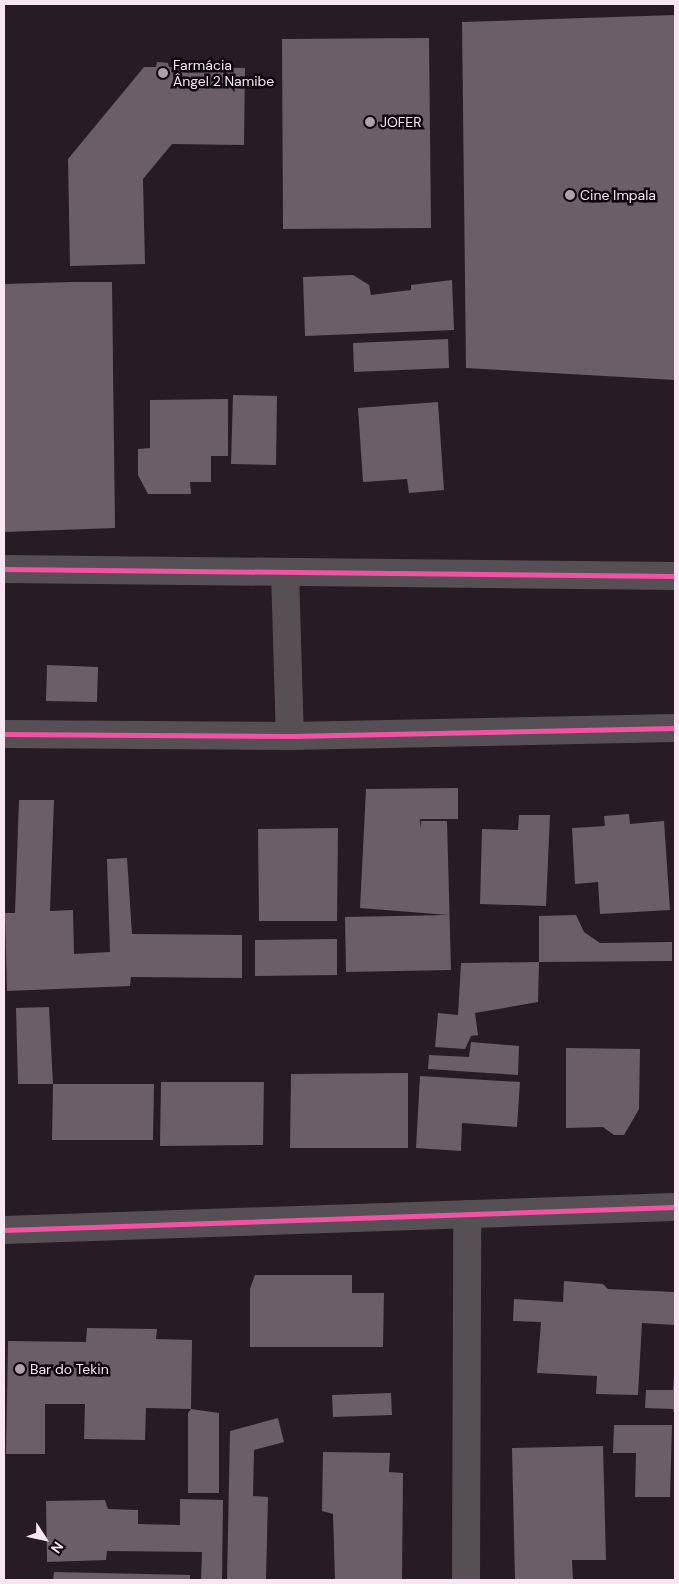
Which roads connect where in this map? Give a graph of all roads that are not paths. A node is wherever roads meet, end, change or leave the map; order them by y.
1 (4, 569) edge
2 (285, 572) junction
3 (675, 576) edge
4 (675, 728) edge
5 (4, 734) edge
6 (290, 736) junction
7 (675, 1207) edge
8 (467, 1214) junction
9 (4, 1230) edge
10 (466, 1580) edge

1 - 2 street
2 - 3 street
2 - 6 street
4 - 6 street
5 - 6 street
7 - 8 street
8 - 9 street
8 - 10 street

